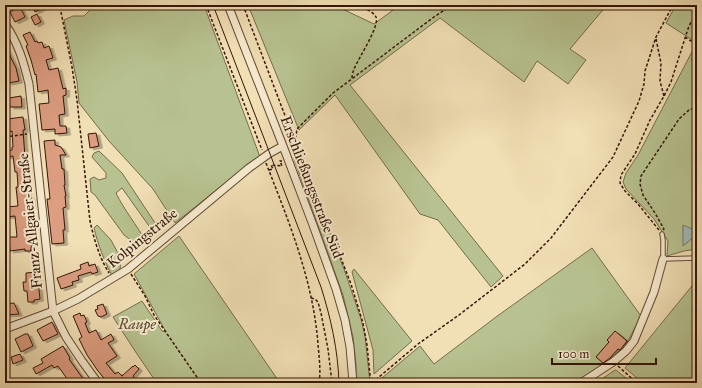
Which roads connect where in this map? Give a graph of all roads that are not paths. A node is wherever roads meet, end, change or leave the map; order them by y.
1 (228, 5) edge
2 (5, 24) edge
3 (284, 146) junction
4 (662, 234) road end
5 (697, 258) edge
6 (662, 259) junction
7 (53, 311) junction
8 (5, 329) edge
9 (98, 383) edge
10 (352, 383) edge
11 (581, 383) edge

1 - 3 street, Erschließungsstraße Süd
2 - 7 street, Franz-Allgaier-Straße
3 - 7 street, Kolpingstraße
3 - 10 street, Erschließungsstraße Süd
4 - 6 lane
5 - 6 lane
6 - 11 street
7 - 8 street, Kolpingstraße
7 - 9 street, Franz-Allgaier-Straße

